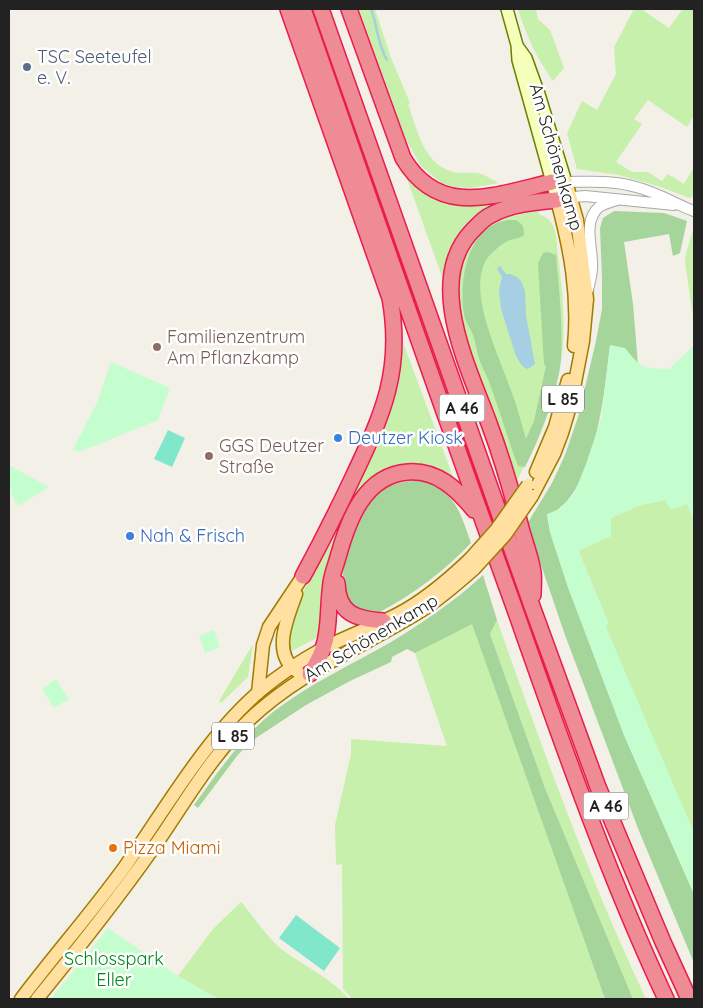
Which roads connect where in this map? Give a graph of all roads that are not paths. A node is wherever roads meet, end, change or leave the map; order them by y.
1 (288, 9) edge
2 (303, 9) edge
3 (321, 9) edge
4 (349, 9) edge
5 (507, 9) edge
6 (563, 189) junction
7 (620, 198) junction
8 (680, 206) junction
9 (694, 211) edge
10 (390, 298) junction
11 (587, 299) junction
12 (418, 335) junction
13 (530, 490) junction
14 (483, 524) junction
15 (337, 561) junction
16 (472, 564) junction
17 (303, 576) junction
18 (533, 609) junction
19 (383, 621) junction
20 (324, 648) junction
21 (292, 667) junction
22 (310, 674) junction
23 (258, 693) junction
24 (21, 999) edge
25 (37, 999) edge
26 (666, 999) edge
27 (689, 999) edge

1 - 10 highway
2 - 12 highway, A 46
3 - 18 highway, A 46
4 - 6 highway
5 - 6 main road, Am Schönenkamp / L 85
6 - 7 street
6 - 8 street
6 - 11 main road, Am Schönenkamp / L 85
6 - 13 main road, Am Schönenkamp / L 85
6 - 18 highway
7 - 8 street
7 - 11 street
8 - 9 street
10 - 12 highway
10 - 17 highway
11 - 13 main road, Am Schönenkamp / L 85
12 - 14 highway, A 46
13 - 16 main road, Am Schönenkamp / L 85, bridge
14 - 15 highway
14 - 26 highway, A 46
15 - 19 highway
15 - 20 highway
16 - 19 main road, Am Schönenkamp / L 85
16 - 22 main road, Am Schönenkamp / L 85
17 - 21 main road
17 - 23 main road
18 - 27 highway, A 46
19 - 20 main road, Am Schönenkamp / L 85
20 - 21 main road, Am Schönenkamp / L 85
20 - 22 highway
21 - 22 main road
21 - 23 main road, Am Schönenkamp / L 85
22 - 25 main road, Am Schönenkamp / L 85
23 - 24 main road, L 85

